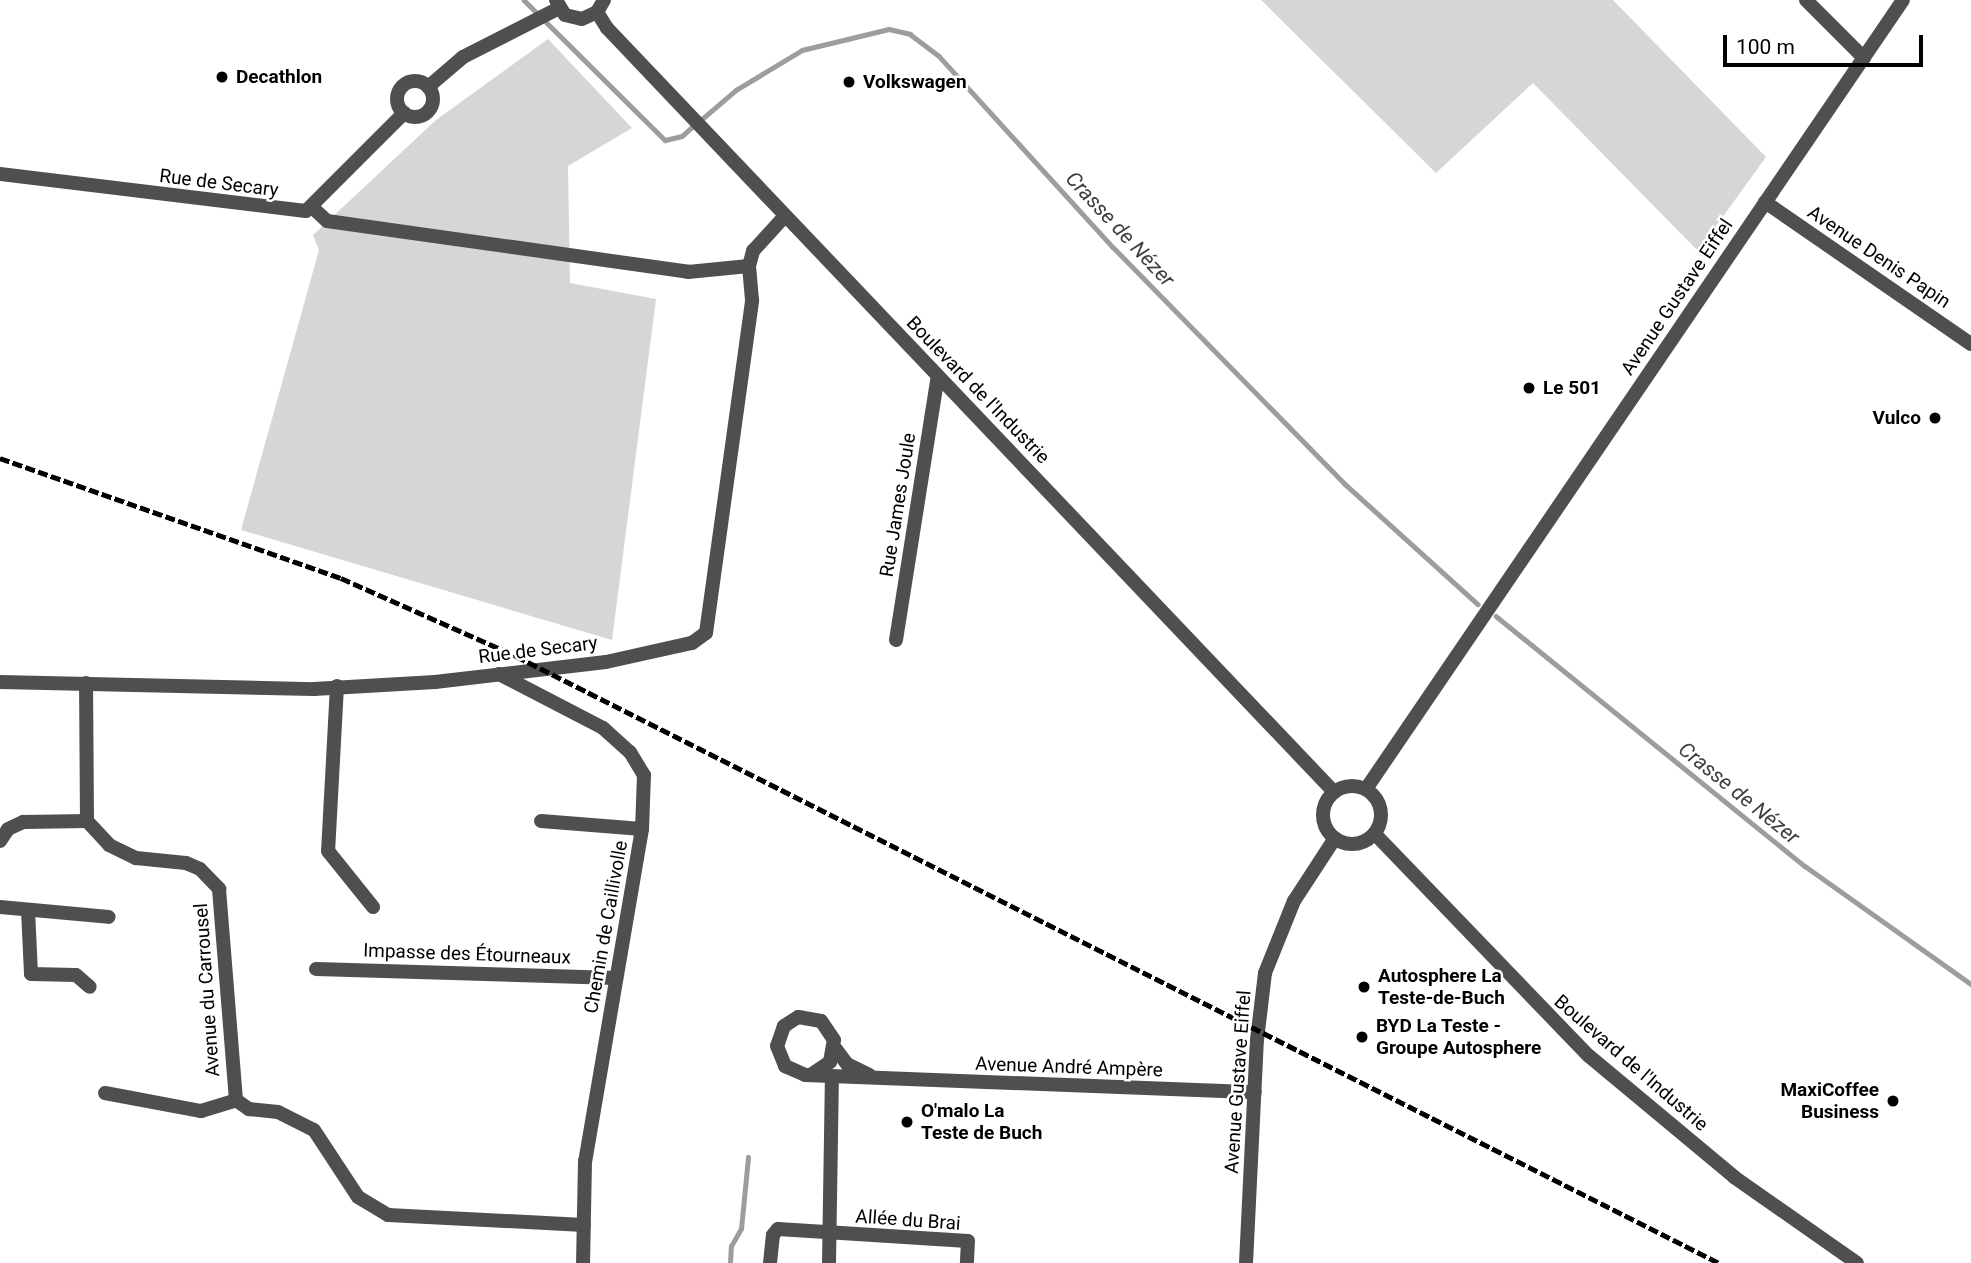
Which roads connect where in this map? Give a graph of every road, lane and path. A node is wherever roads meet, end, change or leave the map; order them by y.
1 (1806, 0) edge
2 (1903, 0) edge
3 (557, 4) edge
4 (601, 6) edge
5 (1864, 58) junction
6 (428, 86) junction
7 (404, 113) junction
8 (0, 174) edge
9 (1765, 202) junction
10 (313, 208) junction
11 (785, 216) junction
12 (749, 266) junction
13 (1971, 344) edge
14 (938, 376) junction
15 (896, 640) dead end
16 (499, 674) junction
17 (0, 682) edge
18 (86, 682) junction
19 (337, 686) junction
20 (1366, 789) junction
21 (1334, 792) junction
22 (87, 821) junction
23 (541, 821) dead end
24 (642, 829) junction
25 (1374, 834) junction
26 (1335, 838) junction
27 (0, 841) edge
28 (373, 906) dead end
29 (0, 908) edge
30 (28, 910) junction
31 (109, 917) dead end
32 (316, 969) dead end
33 (616, 978) junction
34 (90, 986) dead end
35 (835, 1048) junction
36 (812, 1074) junction
37 (832, 1077) junction
38 (881, 1079) junction
39 (1255, 1092) junction
40 (105, 1093) dead end
41 (236, 1100) junction
42 (584, 1225) junction
43 (827, 1234) junction
44 (583, 1263) edge
45 (770, 1263) edge
46 (829, 1263) edge
47 (967, 1263) edge
48 (1246, 1263) edge
49 (1857, 1263) edge

1 - 5 street
2 - 5 street, Avenue Gustave Eiffel
3 - 4 street
3 - 6 street
4 - 11 street, Boulevard de l'Industrie
5 - 9 street, Avenue Gustave Eiffel
6 - 7 street
6 - 7 street
7 - 10 street
8 - 10 street, Rue de Secary
9 - 13 street, Avenue Denis Papin
9 - 20 street, Avenue Gustave Eiffel
10 - 12 street
11 - 12 street
11 - 14 street, Boulevard de l'Industrie
12 - 16 street, Rue de Secary
14 - 15 street, Rue James Joule
14 - 21 street, Boulevard de l'Industrie
16 - 19 street, Rue de Secary
16 - 24 street, Chemin de Caillivolle
17 - 18 street, Rue de Secary
18 - 19 street, Rue de Secary
18 - 22 street
19 - 28 street
20 - 21 street
20 - 25 street
21 - 26 street
22 - 27 street
22 - 41 street, Avenue du Carrousel
23 - 24 street
24 - 33 street, Chemin de Caillivolle
25 - 26 street
25 - 49 street, Boulevard de l'Industrie
26 - 39 street, Avenue Gustave Eiffel
29 - 30 street
30 - 31 street
30 - 34 street
32 - 33 street, Impasse des Étourneaux
33 - 42 street, Chemin de Caillivolle
35 - 36 street
35 - 36 street, Avenue André Ampère
35 - 38 street, Avenue André Ampère
36 - 37 street, Avenue André Ampère
37 - 38 street, Avenue André Ampère
37 - 43 street
38 - 39 street, Avenue André Ampère
39 - 48 street, Avenue Gustave Eiffel
40 - 41 street
41 - 42 street, Avenue du Carrousel
42 - 44 street, Chemin de Caillivolle
43 - 45 street
43 - 46 street
43 - 47 street, Allée du Brai

